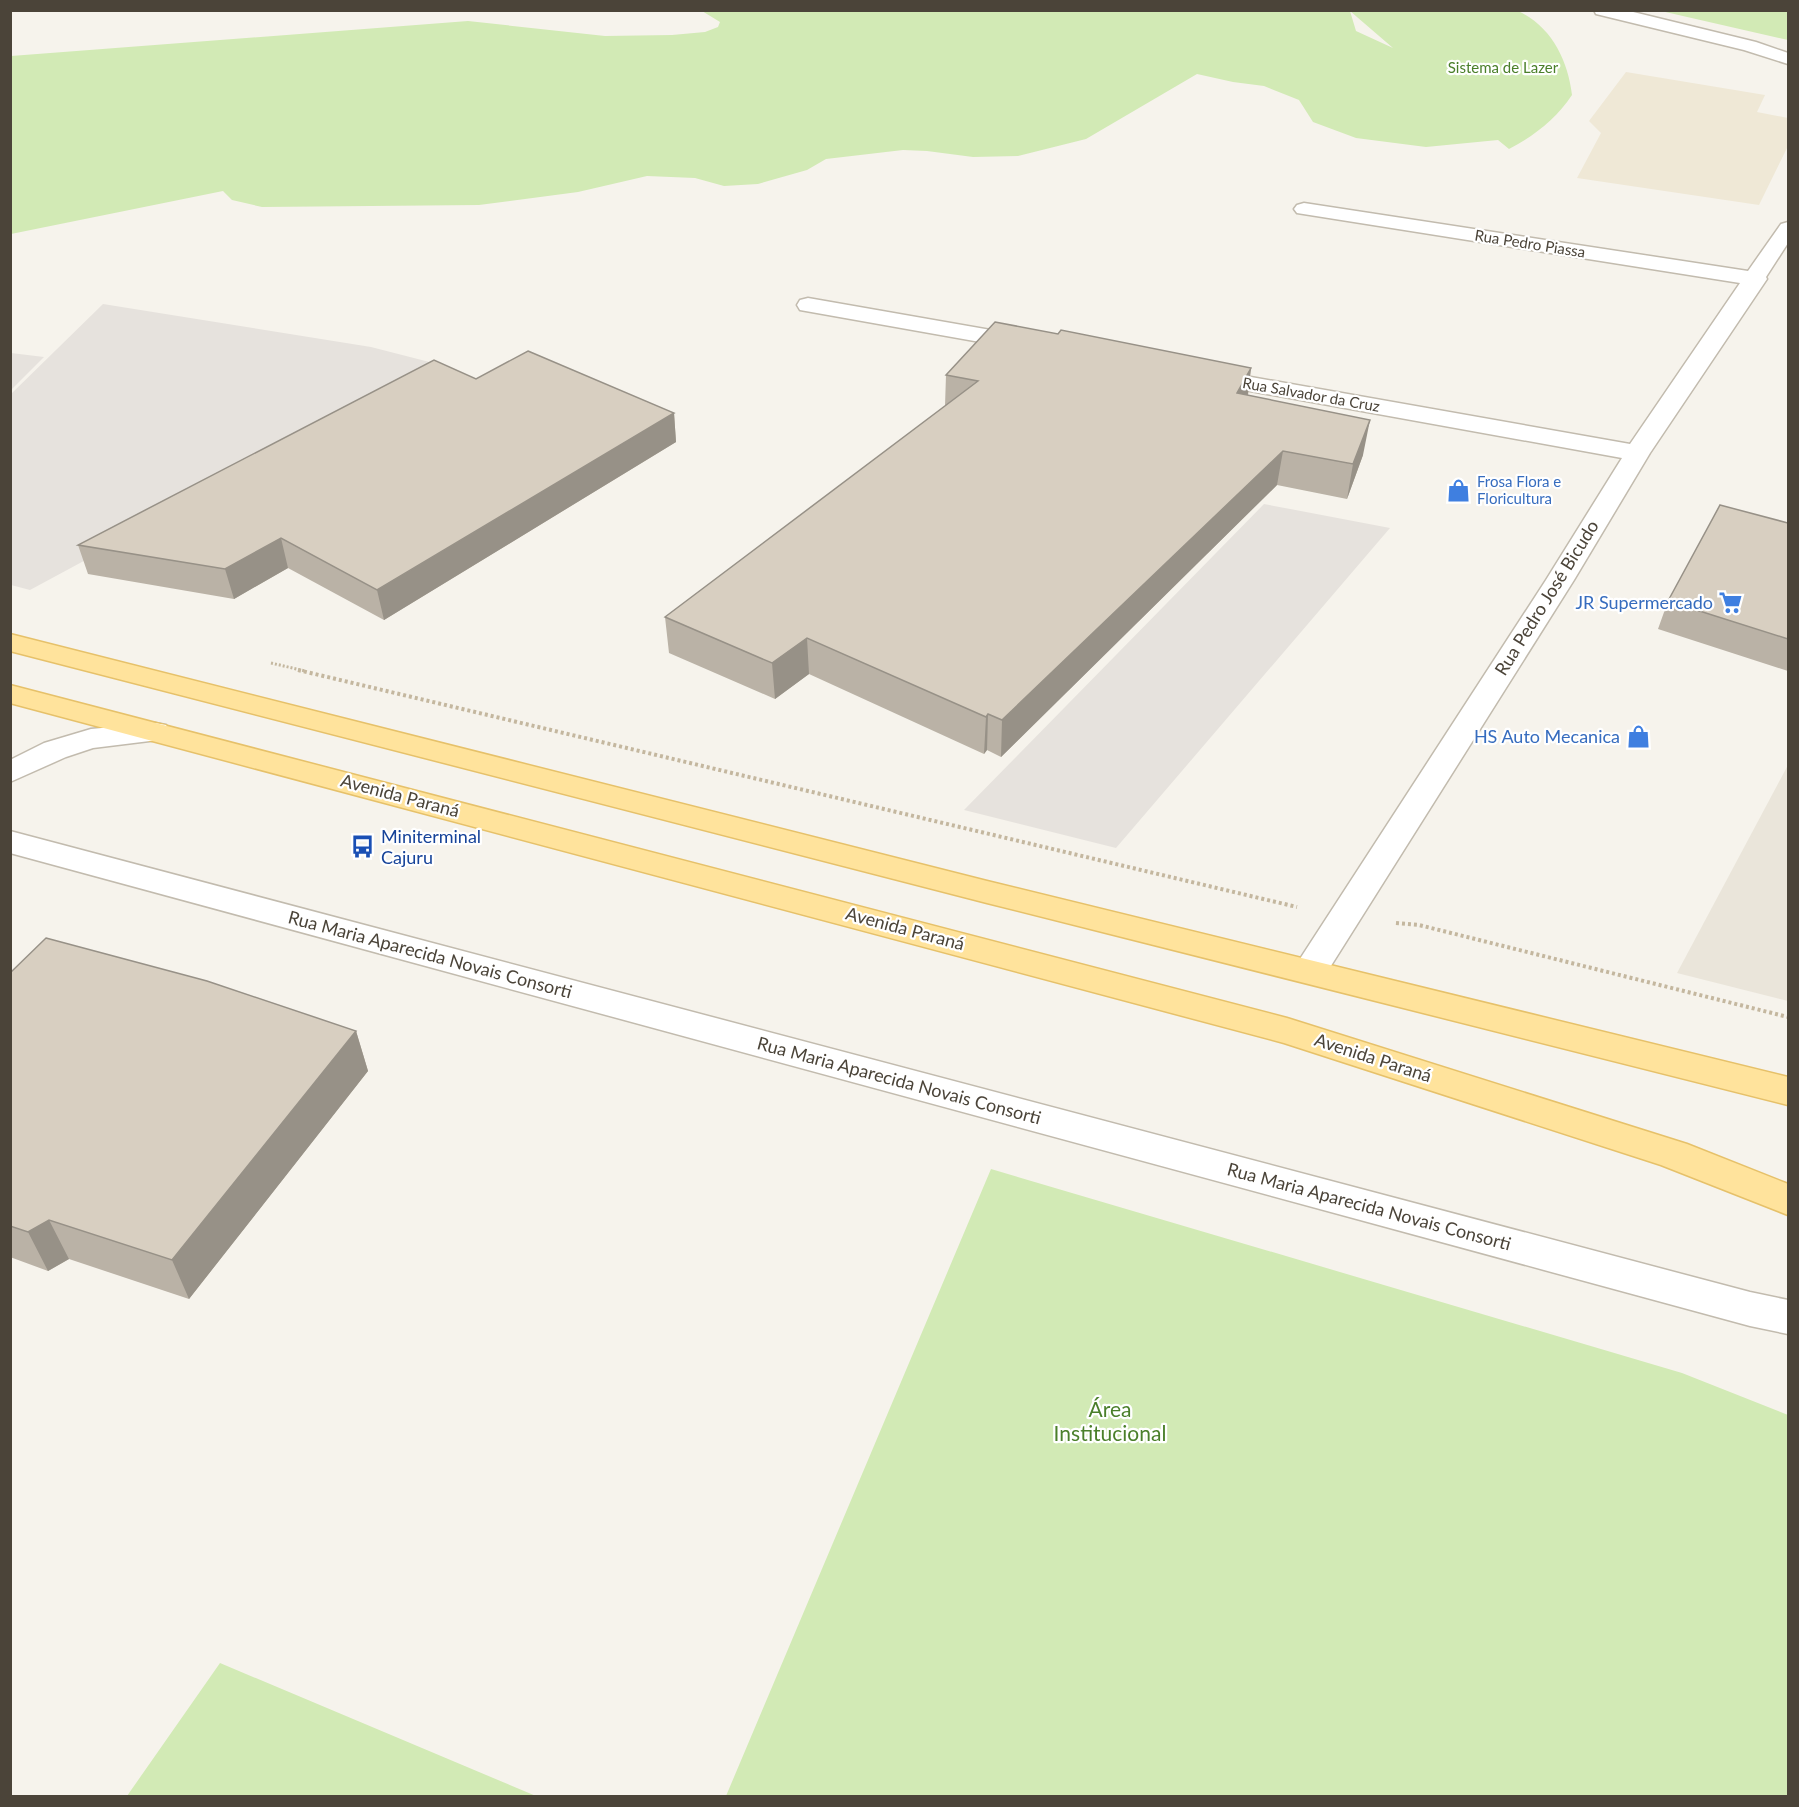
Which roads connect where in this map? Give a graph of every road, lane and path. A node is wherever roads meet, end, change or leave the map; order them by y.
1 (1602, 10) edge
2 (1788, 59) edge
3 (1304, 209) dead end
4 (1788, 228) edge
5 (1756, 279) junction
6 (808, 305) dead end
7 (1042, 346) edge
8 (1182, 371) edge
9 (1637, 453) junction
10 (10, 642) edge
11 (267, 662) dead end
12 (10, 694) edge
13 (154, 732) junction
14 (10, 772) edge
15 (10, 842) edge
16 (1343, 917) junction
17 (1310, 971) junction
18 (1788, 1017) edge
19 (1788, 1091) edge
20 (1788, 1200) edge
21 (1788, 1317) edge

1 - 2 street
3 - 5 street, Rua Pedro Piassa
4 - 5 street, Rua Pedro José Bicudo
5 - 9 street, Rua Pedro José Bicudo
6 - 7 street
8 - 9 street, Rua Salvador da Cruz
9 - 16 street, Rua Pedro José Bicudo
10 - 17 main road
11 - 16 path
12 - 13 main road, Avenida Paraná
13 - 14 street
13 - 20 main road, Avenida Paraná
15 - 21 street, Rua Maria Aparecida Novais Consorti
16 - 17 street, Rua Pedro José Bicudo
16 - 18 path
17 - 19 main road

